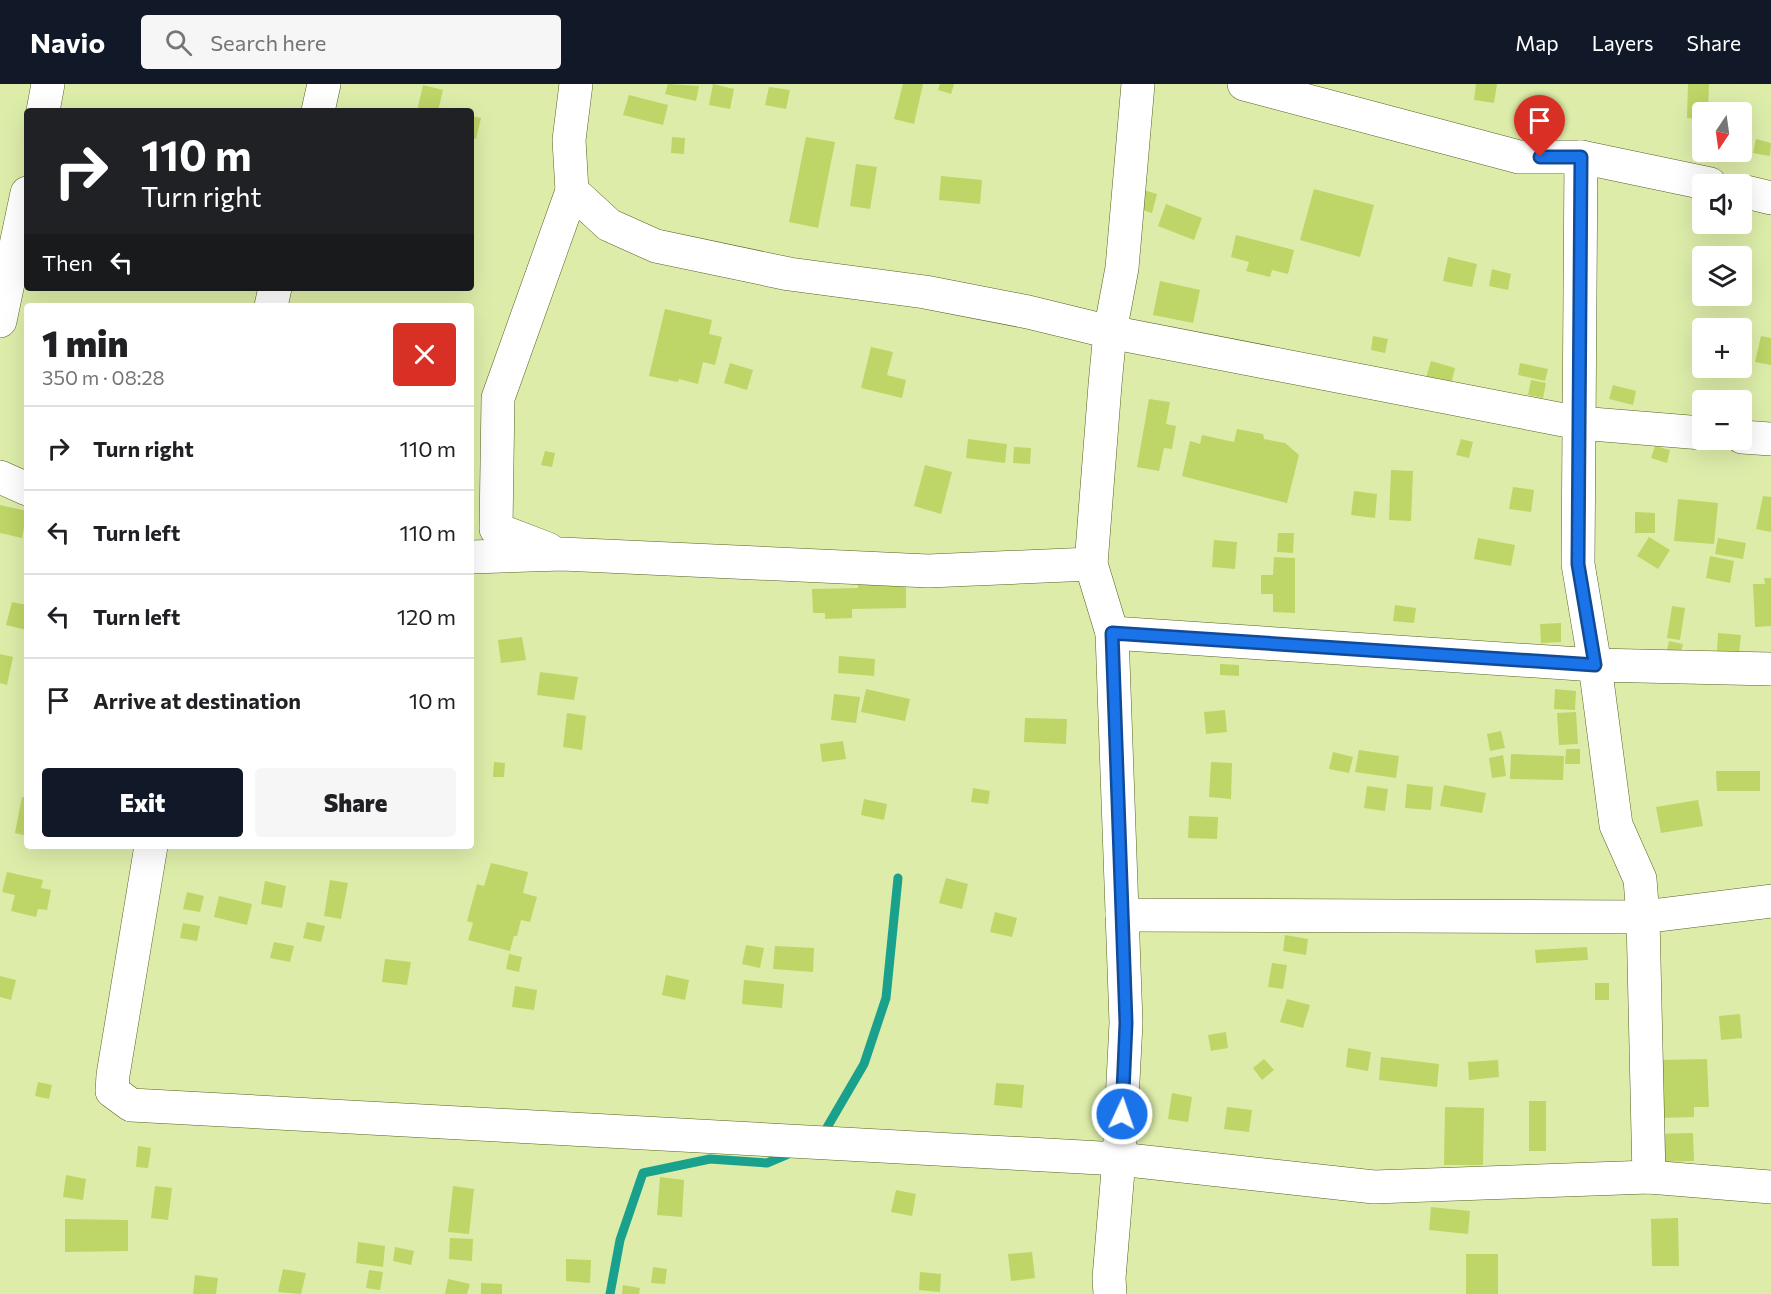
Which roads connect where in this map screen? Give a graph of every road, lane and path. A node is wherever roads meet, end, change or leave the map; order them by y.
1 (48, 84) edge
2 (324, 84) edge
3 (576, 84) edge
4 (1138, 84) edge
5 (1244, 84) edge
6 (44, 108) edge
7 (319, 108) edge
8 (1581, 157) junction
9 (1692, 180) edge
10 (573, 192) junction
11 (1752, 193) edge
12 (1771, 198) edge
13 (24, 208) edge
14 (0, 321) edge
15 (1110, 332) junction
16 (1579, 423) junction
17 (1692, 432) edge
18 (1752, 438) edge
19 (1771, 439) edge
20 (0, 477) edge
21 (24, 488) edge
22 (562, 554) junction
23 (474, 557) edge
24 (1091, 564) junction
25 (1112, 633) junction
26 (1595, 665) junction
27 (1771, 669) edge
28 (151, 849) edge
29 (1771, 901) edge
30 (1122, 915) junction
31 (1643, 916) junction
32 (1119, 1159) junction
33 (1649, 1177) junction
34 (1771, 1186) edge
35 (1110, 1294) edge

1 - 6 street
2 - 7 street
3 - 10 street
4 - 15 street
5 - 8 street
8 - 9 street
8 - 16 street
10 - 15 street
10 - 22 street
11 - 12 street
13 - 14 street
15 - 16 street
15 - 24 street
16 - 17 street
16 - 26 street
18 - 19 street
20 - 21 street
22 - 23 street
22 - 24 street
24 - 25 street
25 - 26 street
25 - 30 street
26 - 27 street
26 - 31 street
28 - 32 street
29 - 31 street
30 - 31 street
30 - 32 street
31 - 33 street
32 - 33 street
32 - 35 street
33 - 34 street

